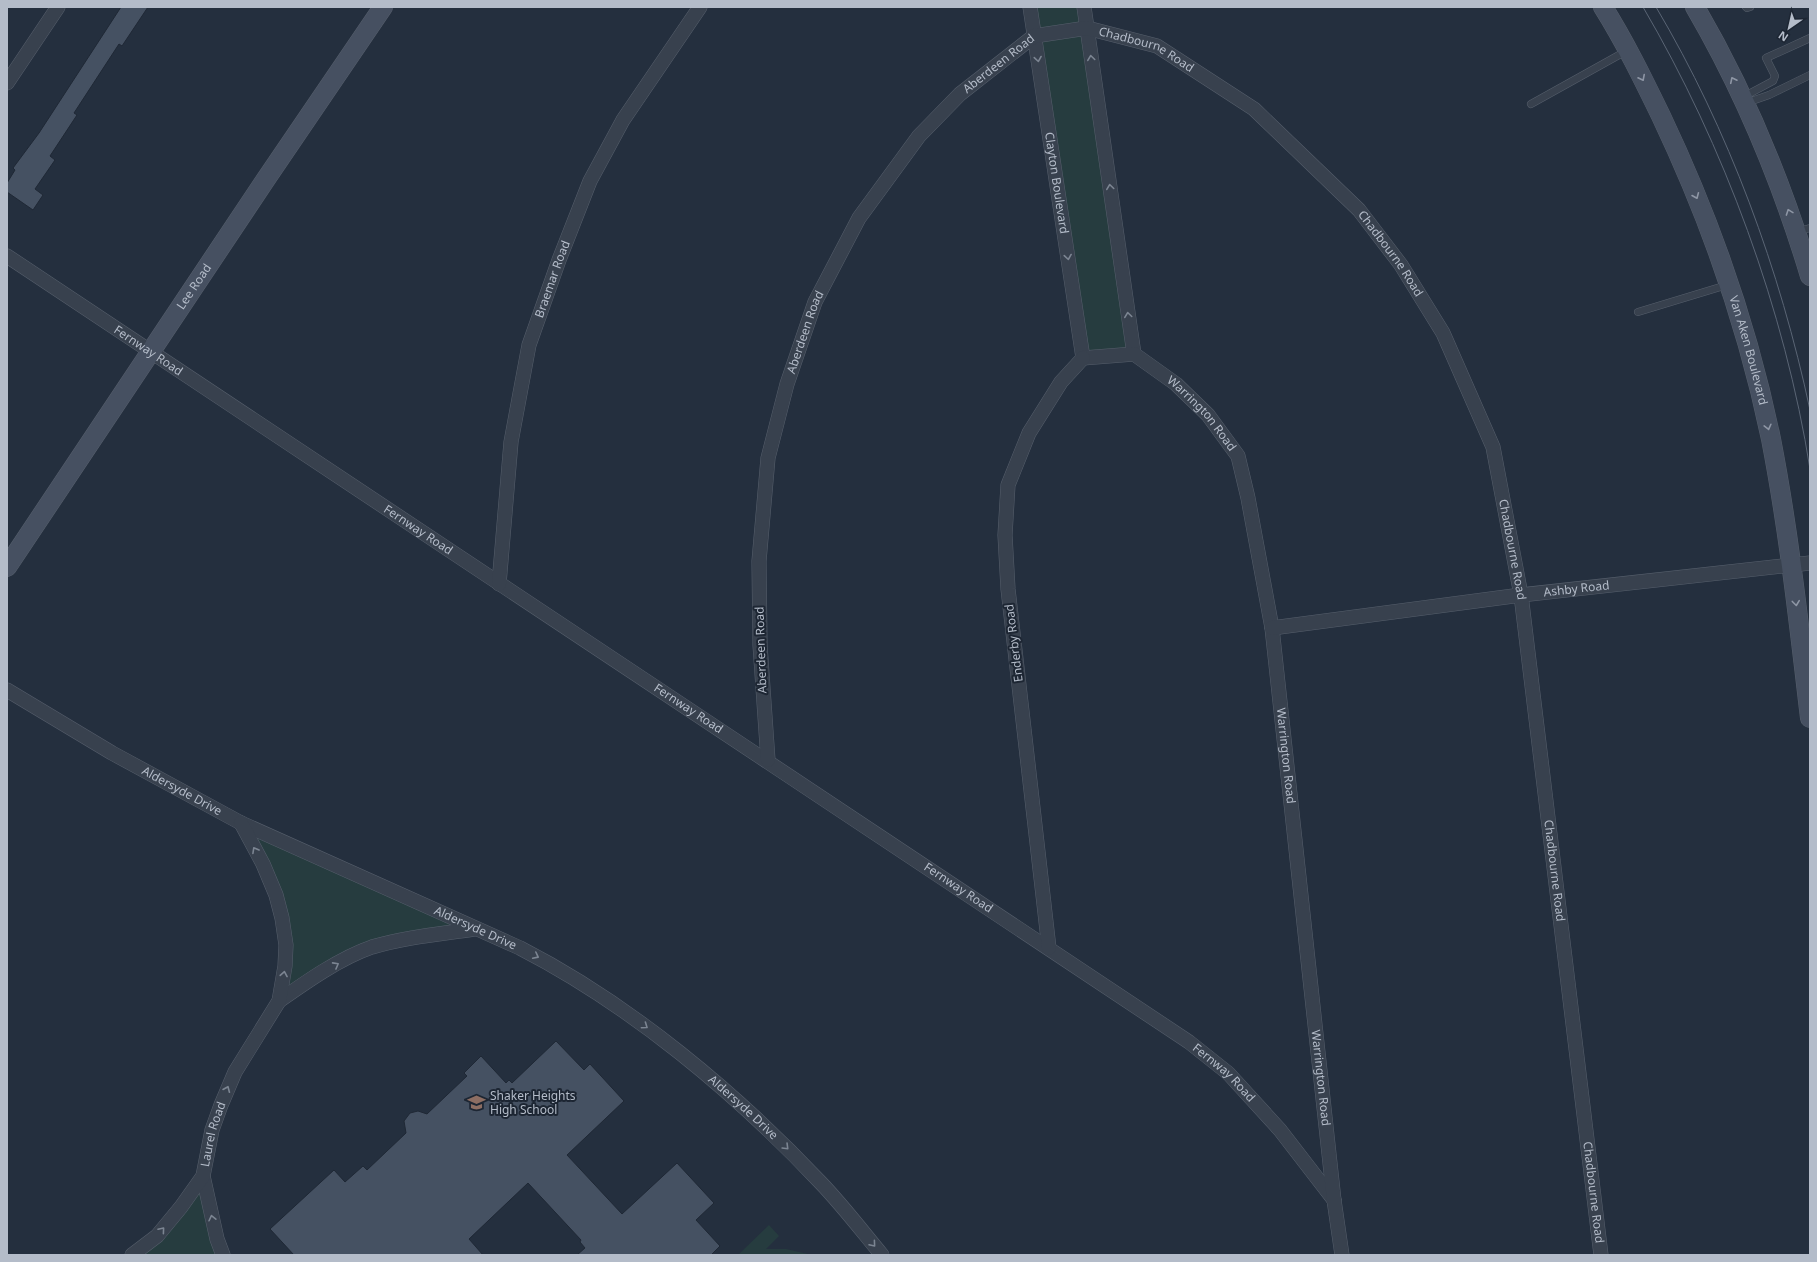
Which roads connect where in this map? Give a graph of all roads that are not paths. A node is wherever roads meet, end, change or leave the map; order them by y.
1 (58, 7) edge
2 (383, 7) edge
3 (700, 7) edge
4 (1030, 7) edge
5 (1084, 7) edge
6 (1603, 7) edge
7 (1696, 7) edge
8 (1746, 7) edge
9 (1750, 7) edge
10 (1087, 28) junction
11 (1034, 36) junction
12 (1810, 38) edge
13 (1628, 50) junction
14 (1810, 75) edge
15 (7, 83) edge
16 (1743, 101) junction
17 (1531, 104) dead end
18 (1803, 230) edge
19 (7, 256) edge
20 (1810, 276) edge
21 (1729, 284) junction
22 (1638, 312) dead end
23 (150, 353) junction
24 (1134, 354) junction
25 (1084, 358) junction
26 (1810, 563) edge
27 (1791, 564) junction
28 (7, 568) edge
29 (499, 584) junction
30 (1521, 595) junction
31 (1272, 628) junction
32 (7, 690) edge
33 (1810, 718) edge
34 (768, 760) junction
35 (241, 823) junction
36 (474, 928) junction
37 (1049, 948) junction
38 (279, 1001) junction
39 (203, 1176) junction
40 (1334, 1200) junction
41 (132, 1255) edge
42 (223, 1255) edge
43 (882, 1255) edge
44 (1342, 1255) edge
45 (1600, 1255) edge

1 - 15 street
2 - 23 main road, Lee Road
3 - 29 street, Braemar Road
4 - 11 street, Clayton Boulevard
5 - 10 street
6 - 13 main road, Van Aken Boulevard
16 -> 7 main road
8 - 9 lane
10 - 11 street, Aberdeen Road
24 -> 10 street
10 - 30 street, Chadbourne Road
11 -> 25 street, Clayton Boulevard
11 - 34 street, Aberdeen Road
12 - 16 lane
13 - 17 lane
13 -> 21 main road, Van Aken Boulevard
14 - 16 lane
18 -> 16 main road
18 - 20 main road
19 - 23 street, Fernway Road
21 - 22 lane
21 -> 27 main road, Van Aken Boulevard
23 - 28 main road, Lee Road
23 - 29 street, Fernway Road
24 - 25 street
24 - 31 street, Warrington Road
25 - 37 street, Enderby Road
26 - 27 street, Ashby Road
27 - 30 street, Ashby Road
27 -> 33 main road, Van Aken Boulevard
29 - 34 street, Fernway Road
30 - 31 street, Ashby Road
30 - 45 street, Chadbourne Road
31 - 40 street, Warrington Road
32 - 35 street, Aldersyde Drive
34 - 37 street, Fernway Road
35 - 36 street, Aldersyde Drive
38 -> 35 street, Laurel Road
38 -> 36 street, Laurel Road
36 -> 43 street, Aldersyde Drive
37 - 40 street, Fernway Road
39 -> 38 street, Laurel Road
41 -> 39 street, Laurel Road
42 -> 39 street
40 - 44 street, Warrington Road

